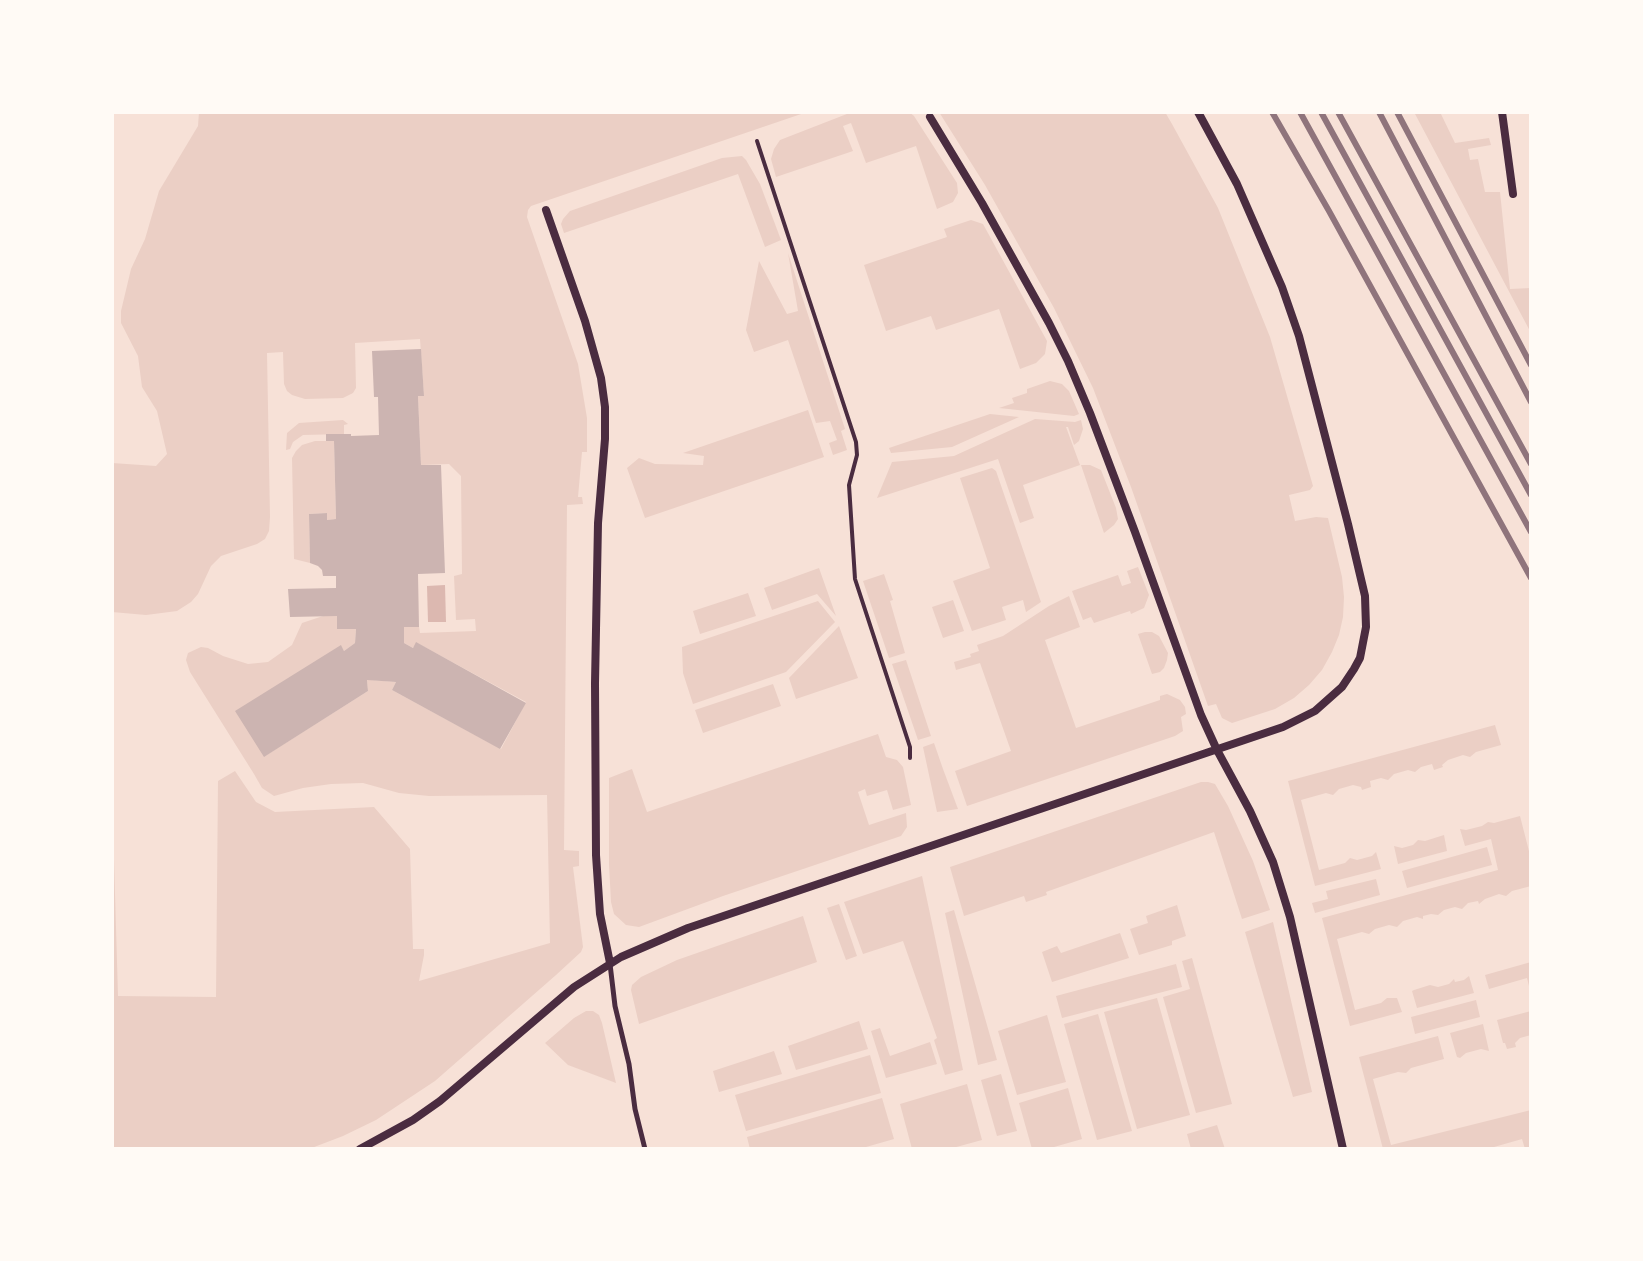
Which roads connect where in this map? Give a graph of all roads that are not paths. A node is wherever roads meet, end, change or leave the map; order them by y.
1 (1198, 112) edge
2 (1502, 112) edge
3 (930, 117) dead end
4 (1513, 194) dead end
5 (546, 210) dead end
6 (1217, 750) junction
7 (610, 963) junction
8 (360, 1149) edge
9 (645, 1149) edge
10 (1343, 1149) edge

1 - 6 street
2 - 4 street
3 - 6 street
5 - 7 street
6 - 7 street
6 - 10 street
7 - 8 street
7 - 9 lane

